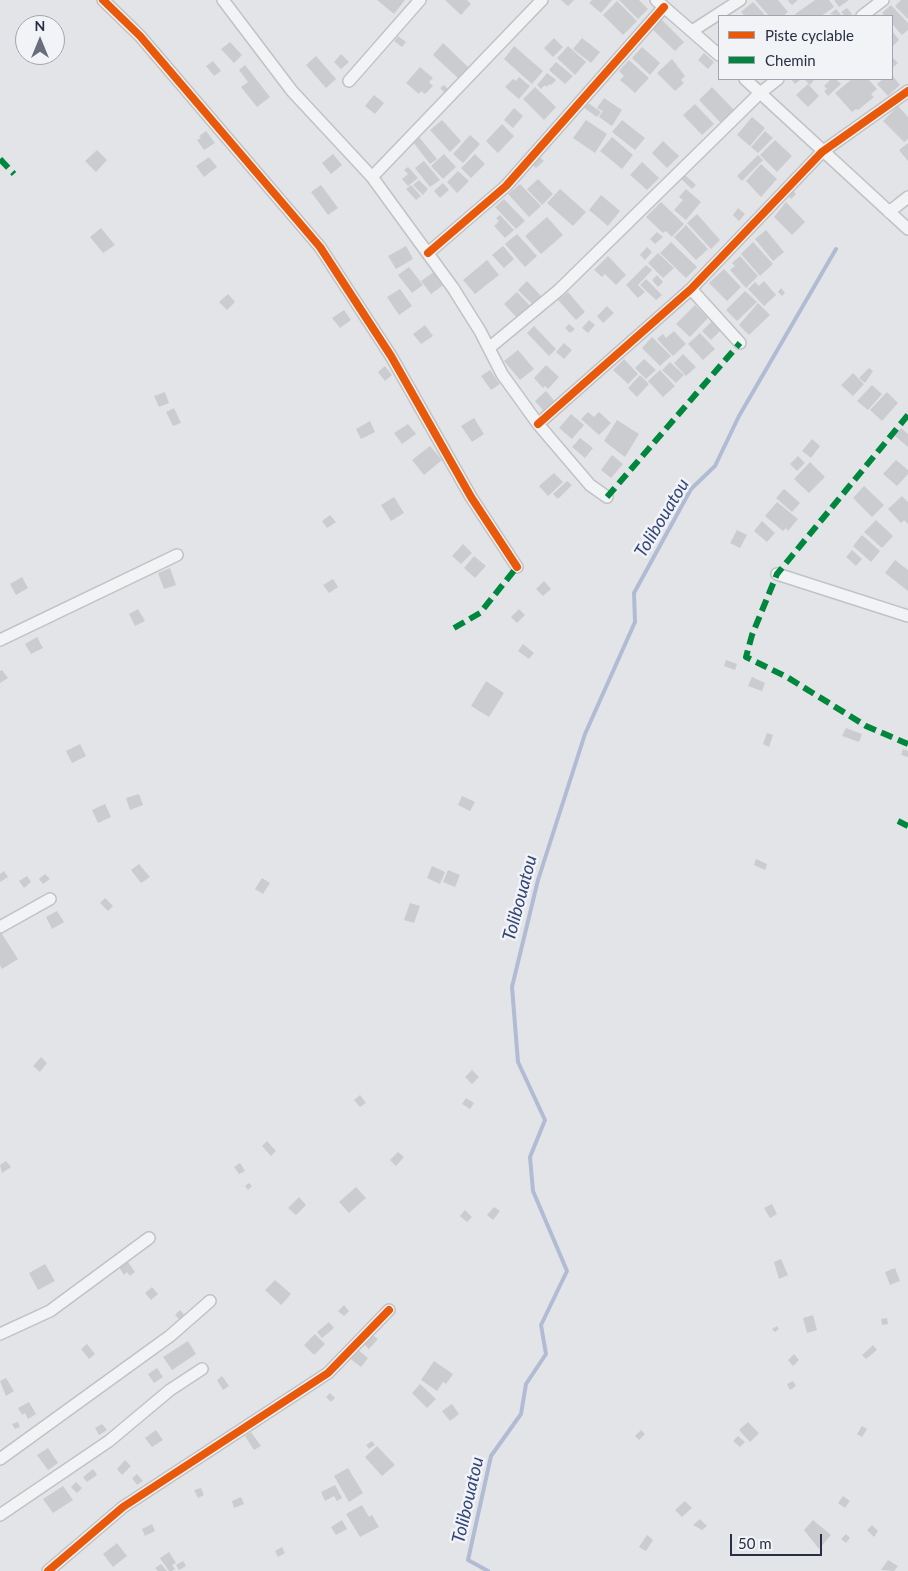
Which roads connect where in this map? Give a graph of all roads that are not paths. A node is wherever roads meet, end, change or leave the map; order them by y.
1 (103, 0) edge
2 (223, 0) edge
3 (420, 0) edge
4 (542, 0) edge
5 (740, 0) edge
6 (883, 0) edge
7 (660, 4) edge
8 (863, 15) edge
9 (692, 31) junction
10 (718, 55) edge
11 (746, 80) edge
12 (777, 80) edge
13 (348, 81) dead end
14 (908, 91) edge
15 (760, 92) junction
16 (822, 152) junction
17 (372, 177) junction
18 (908, 197) edge
19 (889, 212) junction
20 (908, 229) edge
21 (428, 253) junction
22 (691, 289) junction
23 (740, 343) dead end
24 (489, 348) junction
25 (538, 424) junction
26 (607, 497) dead end
27 (177, 555) dead end
28 (517, 567) dead end
29 (777, 574) dead end
30 (908, 616) edge
31 (0, 640) edge
32 (50, 899) dead end
33 (0, 926) edge
34 (149, 1238) dead end
35 (210, 1301) dead end
36 (389, 1310) dead end
37 (0, 1334) edge
38 (202, 1368) dead end
39 (0, 1458) edge
40 (0, 1515) edge
41 (48, 1571) edge

1 - 28 street
2 - 17 street
3 - 13 street
4 - 17 street
5 - 9 street
6 - 8 street
7 - 9 street
7 - 21 street
9 - 10 street
11 - 15 street
12 - 15 street
14 - 16 street
15 - 16 street
15 - 24 street
16 - 19 street
16 - 22 street
17 - 21 street
18 - 19 street
19 - 20 street
21 - 24 street
22 - 23 street
22 - 25 street
24 - 25 street
25 - 26 street
27 - 31 street
29 - 30 street
32 - 33 street
34 - 37 street
35 - 39 street
36 - 41 street
38 - 40 street

